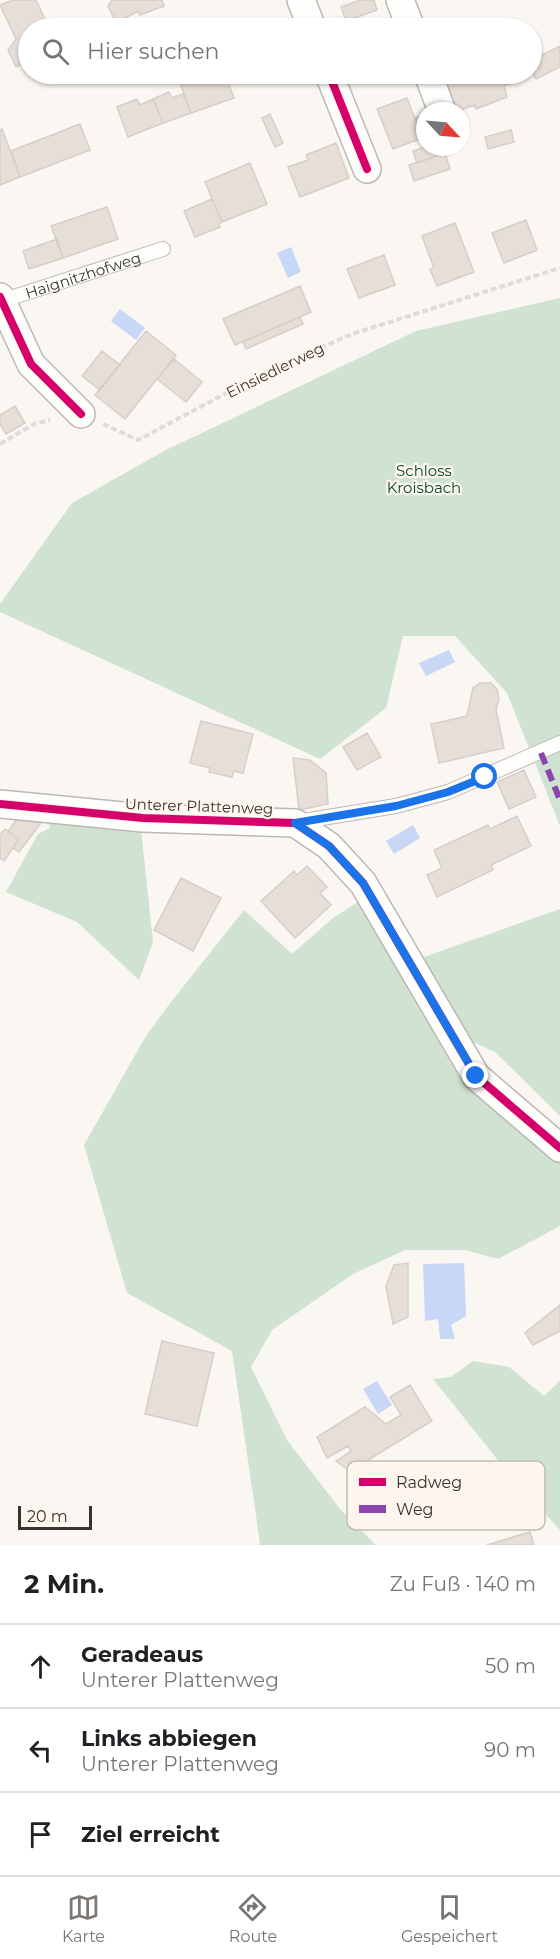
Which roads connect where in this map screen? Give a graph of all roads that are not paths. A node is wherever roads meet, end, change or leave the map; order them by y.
1 (301, 0) edge
2 (400, 0) edge
3 (308, 18) edge
4 (407, 18) edge
5 (333, 84) edge
6 (432, 84) edge
7 (439, 102) edge
8 (367, 170) dead end
9 (163, 249) dead end
10 (1, 299) edge
11 (81, 414) road end
12 (560, 743) edge
13 (0, 804) edge
14 (295, 823) junction
15 (560, 1148) edge

1 - 3 street
2 - 4 street
5 - 8 street
6 - 7 street
9 - 10 lane, Haignitzhofweg
10 - 11 street, Haignitzhofweg
12 - 14 lane, Unterer Plattenweg
13 - 14 street, Unterer Plattenweg
14 - 15 street

